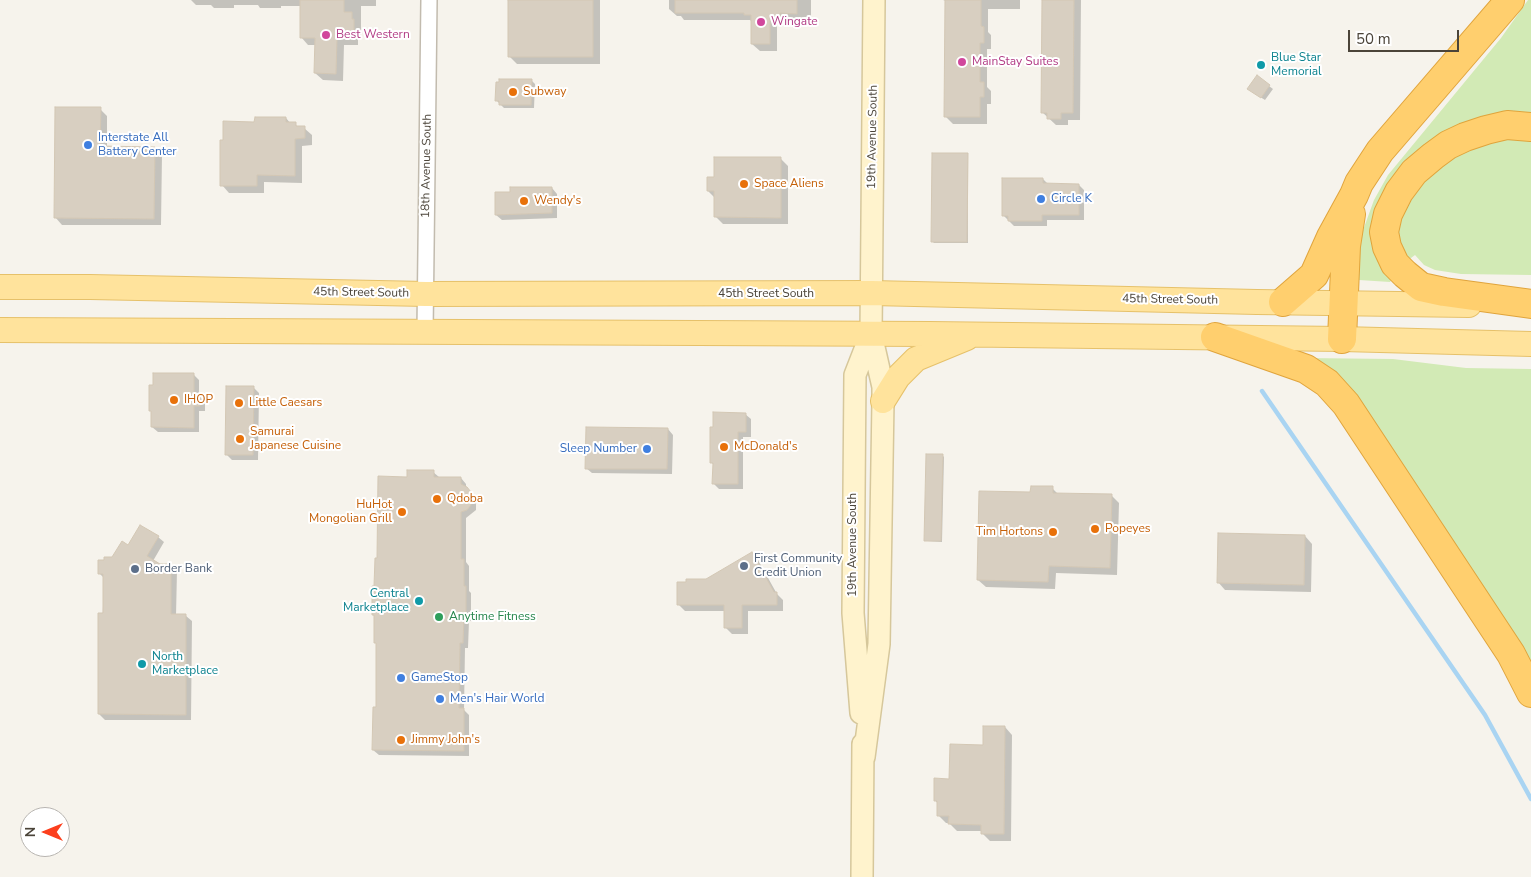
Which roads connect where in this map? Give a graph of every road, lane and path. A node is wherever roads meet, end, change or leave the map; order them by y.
1 (429, 0) edge
2 (874, 0) edge
3 (1510, 0) edge
4 (1531, 127) edge
5 (1354, 195) junction
6 (0, 287) edge
7 (426, 294) junction
8 (872, 294) junction
9 (1283, 302) junction
10 (1344, 302) junction
11 (1531, 305) edge
12 (0, 330) edge
13 (425, 332) junction
14 (871, 334) junction
15 (976, 335) junction
16 (1215, 337) junction
17 (1342, 339) junction
18 (1531, 344) edge
19 (883, 400) junction
20 (1531, 693) edge
21 (864, 758) junction
22 (862, 877) edge

1 - 7 street, 18th Avenue South
2 - 8 street, 19th Avenue South
3 - 5 highway
4 - 11 highway
5 - 9 highway
5 - 10 highway
6 - 7 main road, 45th Street South
7 - 8 main road, 45th Street South
7 - 13 street, 18th Avenue South
8 - 9 main road, 45th Street South
8 - 14 street, 19th Avenue South
9 - 10 main road, 45th Street South
10 - 11 main road, 45th Street South
10 - 17 highway
12 - 13 main road
13 - 14 main road
14 - 15 main road
14 - 19 street, 19th Avenue South
14 - 21 street, 19th Avenue South
15 - 16 main road
15 - 19 main road
16 - 17 main road
16 - 20 highway
17 - 18 main road
19 - 21 street, 19th Avenue South
21 - 22 street, 19th Avenue South

